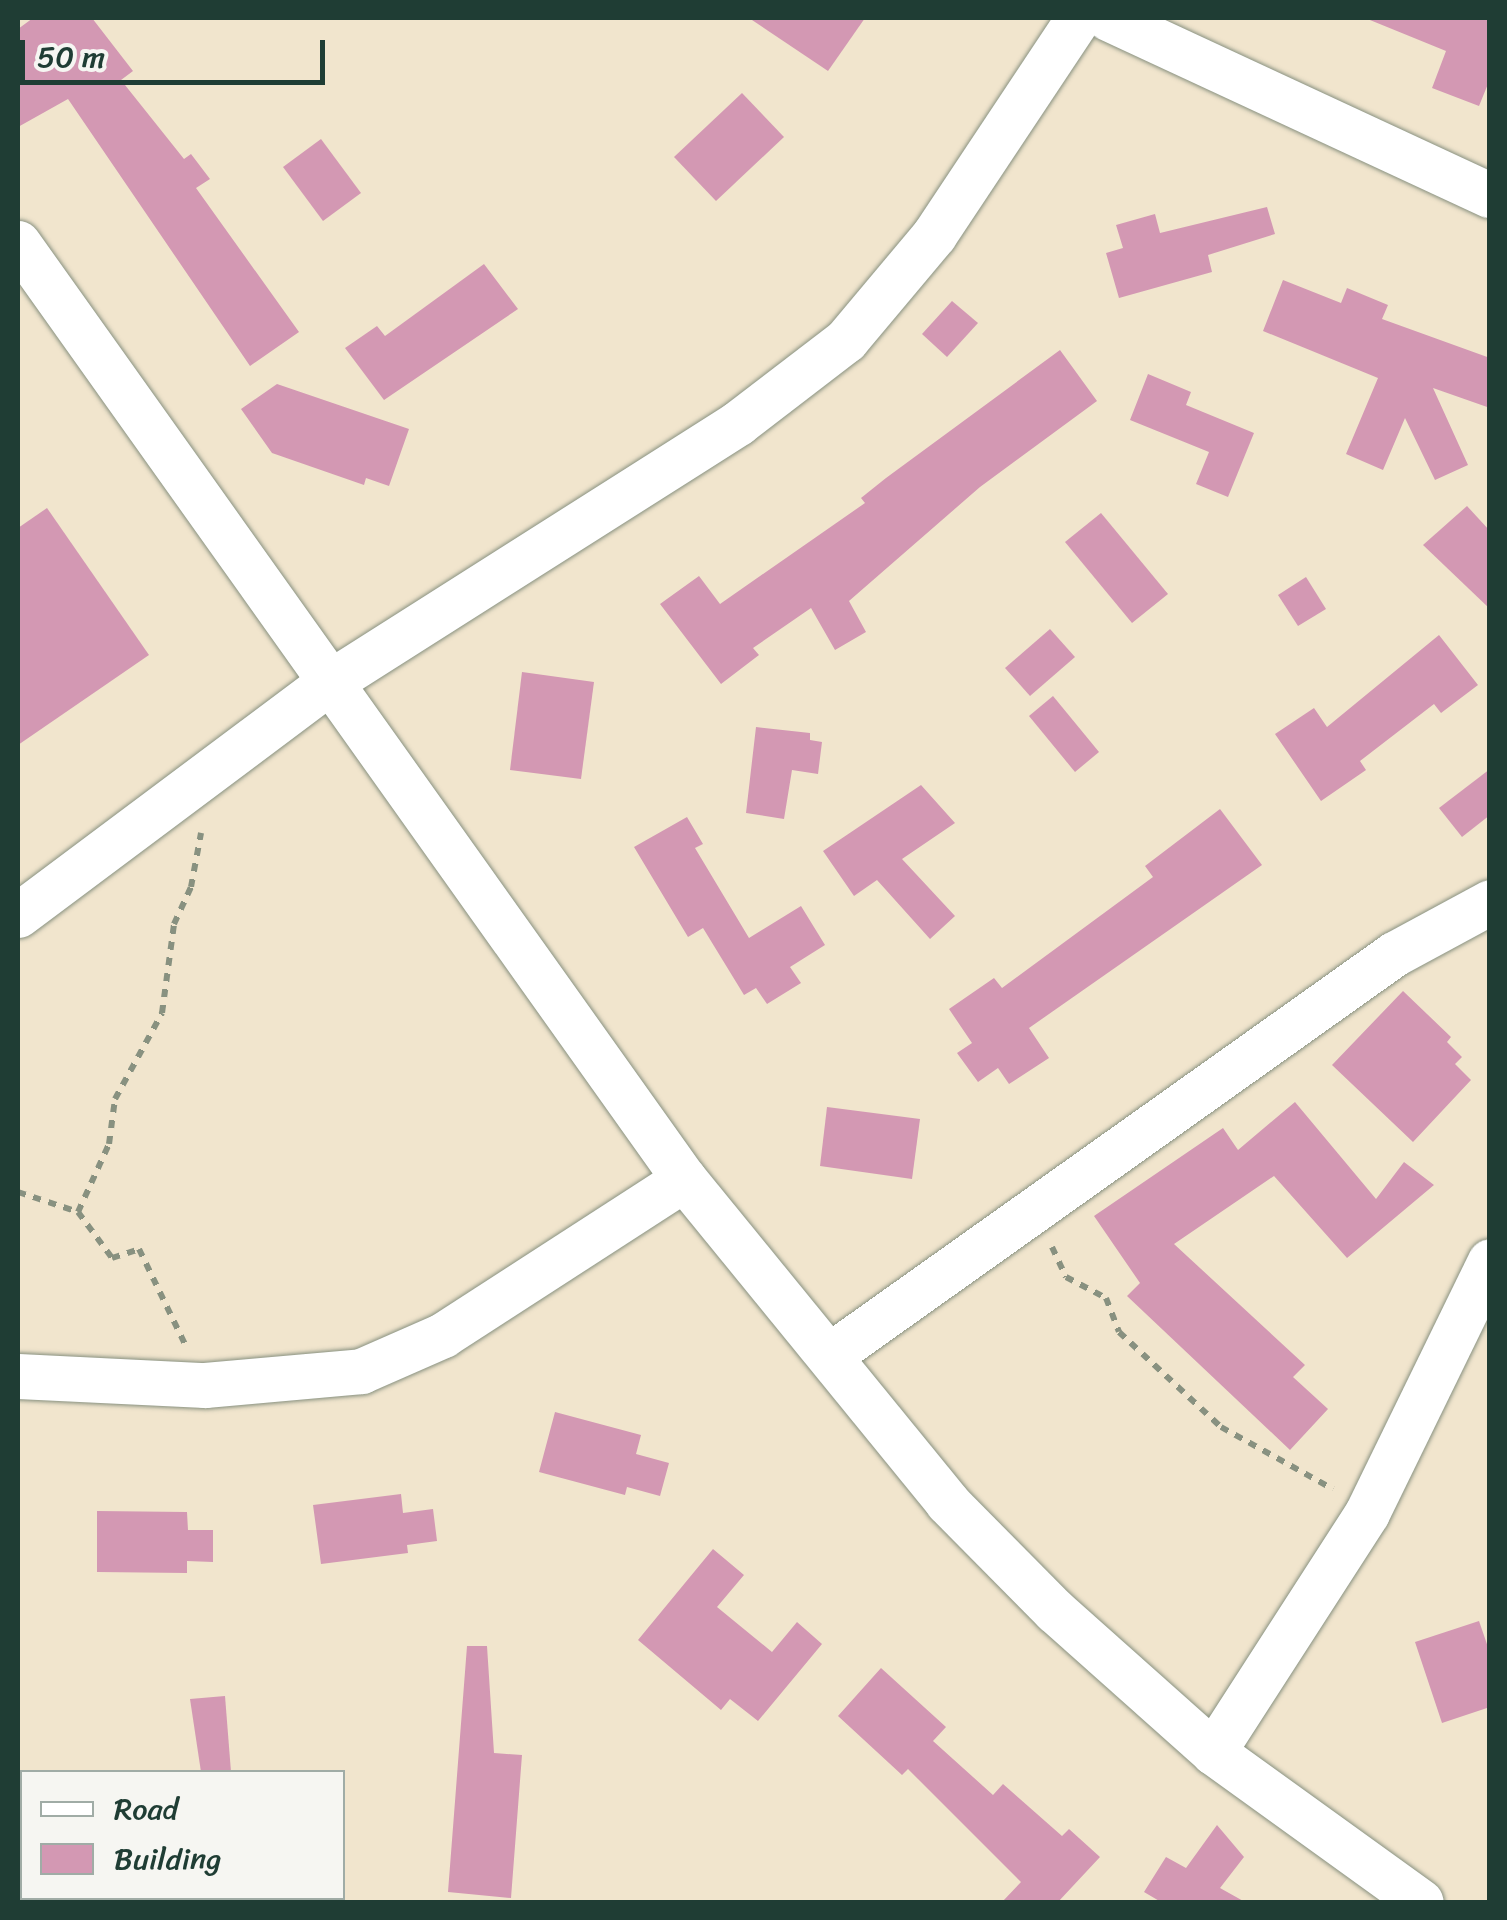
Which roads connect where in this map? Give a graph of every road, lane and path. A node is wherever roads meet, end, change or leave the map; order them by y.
1 (1078, 18) edge
2 (1108, 18) edge
3 (1490, 195) edge
4 (18, 243) edge
5 (327, 684) junction
6 (212, 774) junction
7 (1490, 902) edge
8 (18, 915) edge
9 (684, 1179) junction
10 (18, 1192) edge
11 (1032, 1208) junction
12 (78, 1212) junction
13 (1490, 1260) edge
14 (830, 1355) junction
15 (18, 1376) edge
16 (205, 1386) junction
17 (1367, 1513) junction
18 (1213, 1752) junction
19 (1421, 1902) edge

1 - 5 street
2 - 3 street
4 - 5 street
5 - 6 street
5 - 9 street
6 - 8 street
6 - 12 path
7 - 11 street
9 - 14 street
9 - 16 street
10 - 12 path
11 - 14 street
11 - 17 path
12 - 16 path
13 - 17 street
14 - 18 street
15 - 16 street
17 - 18 street
18 - 19 street

